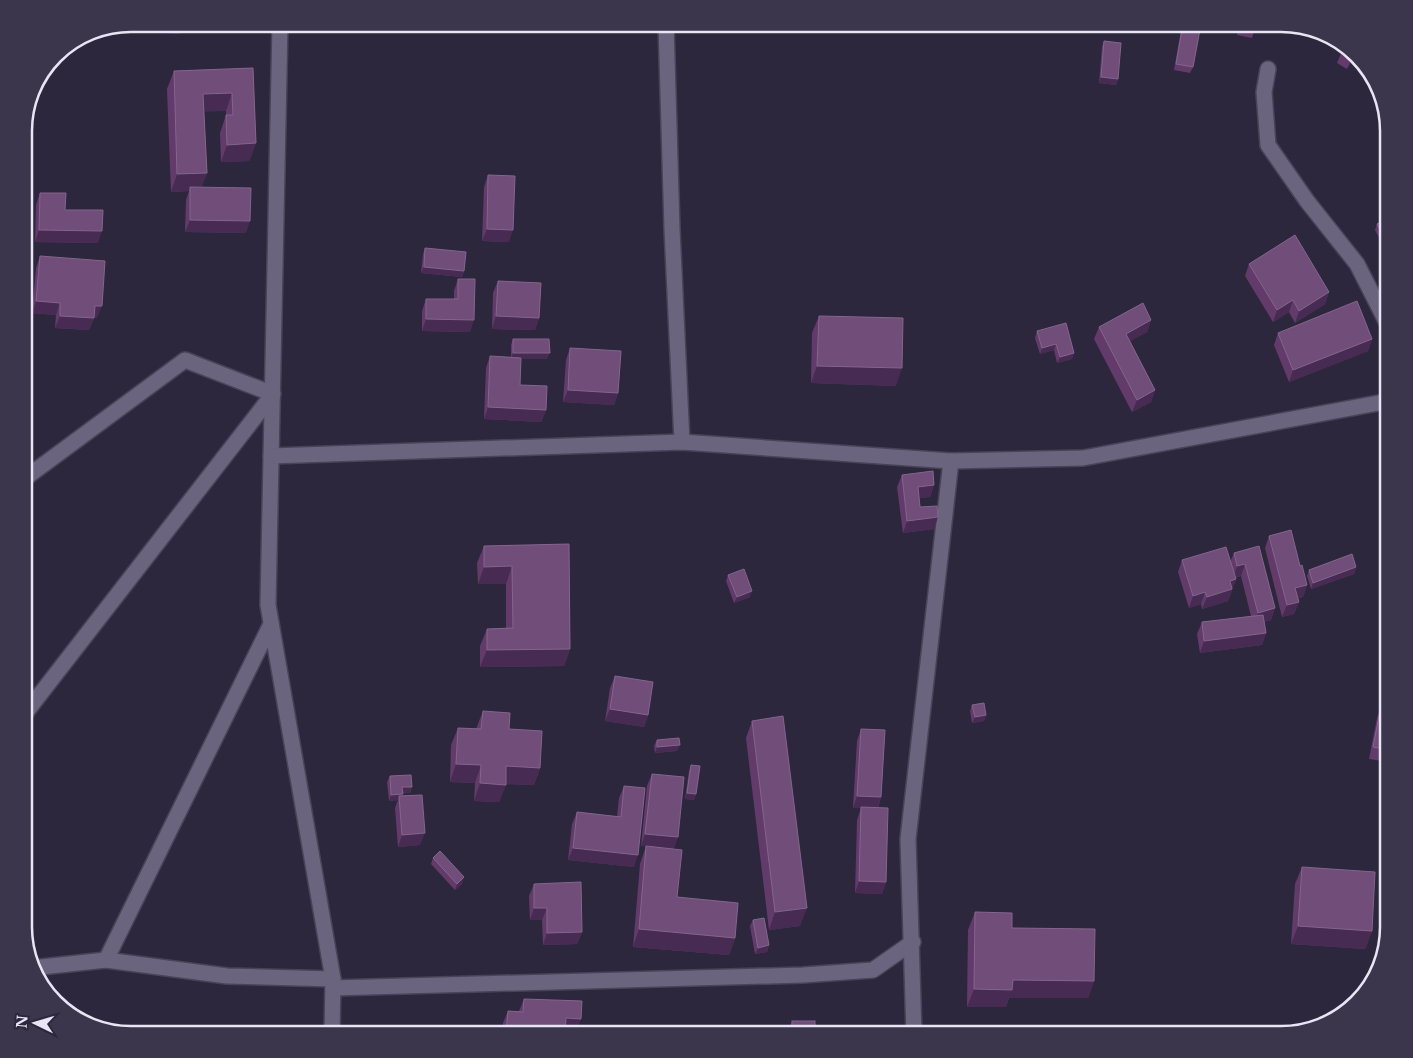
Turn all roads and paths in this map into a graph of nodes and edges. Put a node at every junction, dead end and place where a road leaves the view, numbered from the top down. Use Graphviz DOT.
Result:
graph roads {
  1 [pos="280,32"];
  2 [pos="666,32"];
  3 [pos="1268,69"];
  4 [pos="1380,309"];
  5 [pos="273,394"];
  6 [pos="1380,403"];
  7 [pos="682,442"];
  8 [pos="271,456"];
  9 [pos="952,461"];
  10 [pos="33,472"];
  11 [pos="271,624"];
  12 [pos="33,702"];
  13 [pos="913,942"];
  14 [pos="106,960"];
  15 [pos="41,967"];
  16 [pos="333,983"];
  17 [pos="332,1026"];
  18 [pos="914,1026"];
  1 -- 5 [label="street"];
  2 -- 7 [label="street"];
  3 -- 4 [label="street"];
  5 -- 8 [label="street"];
  5 -- 10 [label="street"];
  5 -- 12 [label="street"];
  6 -- 9 [label="street"];
  7 -- 8 [label="street"];
  7 -- 9 [label="street"];
  8 -- 11 [label="street"];
  9 -- 13 [label="street"];
  11 -- 14 [label="street"];
  11 -- 16 [label="street"];
  13 -- 16 [label="street"];
  13 -- 18 [label="street"];
  14 -- 15 [label="street"];
  14 -- 16 [label="street"];
  16 -- 17 [label="street"];
}
